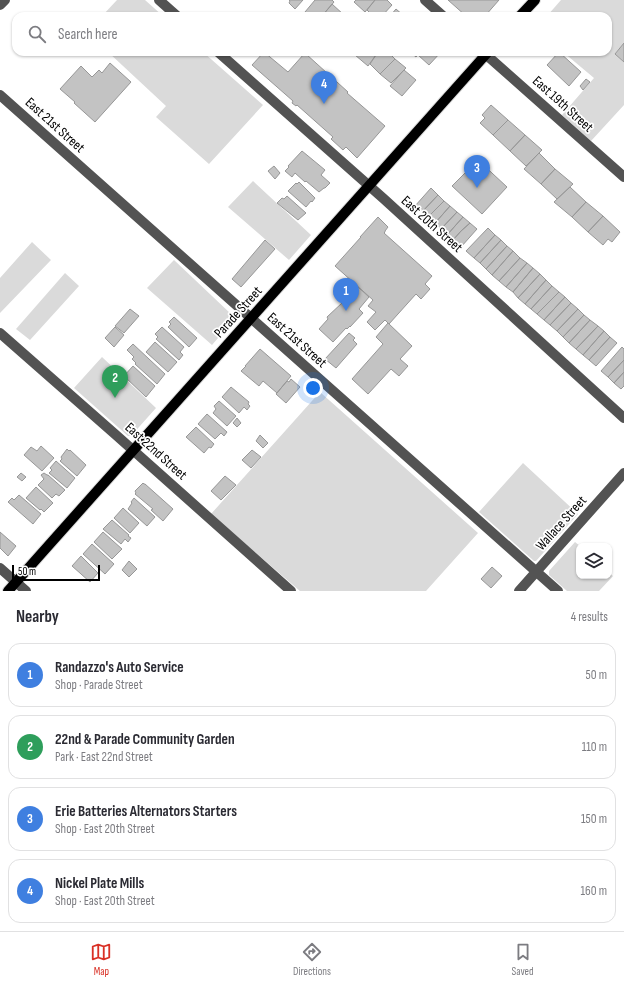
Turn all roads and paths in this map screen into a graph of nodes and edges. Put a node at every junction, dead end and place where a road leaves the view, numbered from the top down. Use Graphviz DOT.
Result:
graph roads {
  1 [pos="5,0"];
  2 [pos="159,0"];
  3 [pos="425,0"];
  4 [pos="535,0"];
  5 [pos="0,5"];
  6 [pos="172,12"];
  7 [pos="438,12"];
  8 [pos="524,12"];
  9 [pos="223,56"];
  10 [pos="483,56"];
  11 [pos="489,56"];
  12 [pos="0,95"];
  13 [pos="624,178"];
  14 [pos="369,186"];
  15 [pos="251,318"];
  16 [pos="0,333"];
  17 [pos="624,418"];
  18 [pos="134,450"];
  19 [pos="624,474"];
  20 [pos="0,568"];
  21 [pos="536,572"];
  22 [pos="16,582"];
  23 [pos="8,591"];
  24 [pos="26,591"];
  25 [pos="292,591"];
  26 [pos="519,591"];
  27 [pos="558,591"];
  1 -- 5 [label="street"];
  2 -- 6 [label="street"];
  3 -- 7 [label="street"];
  4 -- 8 [label="main road"];
  9 -- 14 [label="street, East 20th Street"];
  10 -- 14 [label="main road, Parade Street"];
  11 -- 13 [label="street, East 19th Street"];
  12 -- 15 [label="street, East 21st Street"];
  14 -- 15 [label="main road, Parade Street"];
  14 -- 17 [label="street, East 20th Street"];
  15 -- 18 [label="main road, Parade Street"];
  15 -- 21 [label="street, East 21st Street"];
  16 -- 18 [label="street, East 22nd Street"];
  18 -- 22 [label="main road, Parade Street"];
  18 -- 25 [label="street, East 22nd Street"];
  19 -- 21 [label="street, Wallace Street"];
  20 -- 22 [label="street"];
  21 -- 26 [label="street, Wallace Street"];
  21 -- 27 [label="street, East 21st Street"];
  22 -- 23 [label="main road, Parade Street"];
  22 -- 24 [label="street"];
}
